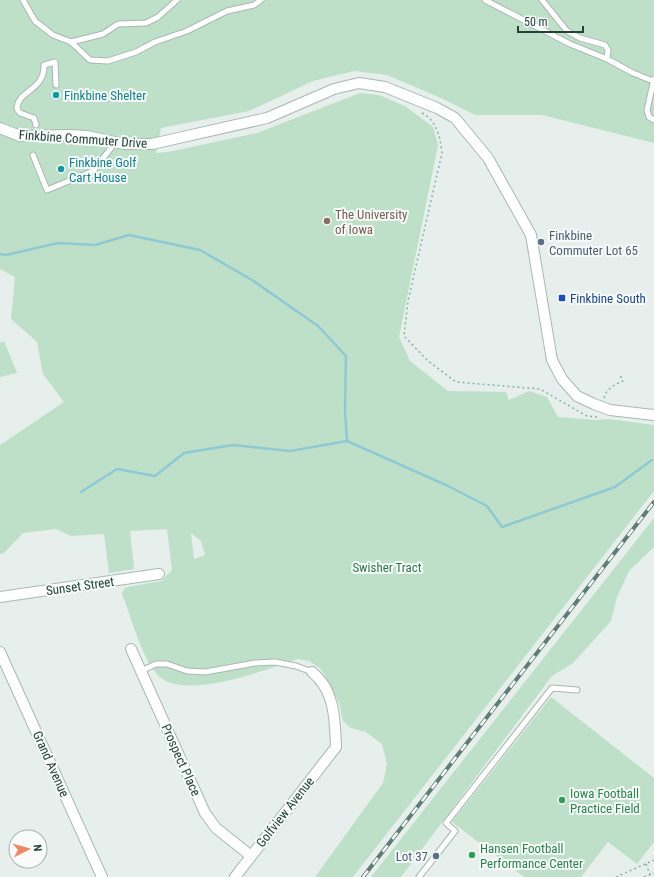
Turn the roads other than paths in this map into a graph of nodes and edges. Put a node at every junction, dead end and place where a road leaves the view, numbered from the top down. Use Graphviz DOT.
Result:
graph roads {
  1 [pos="23,0"];
  2 [pos="177,0"];
  3 [pos="261,0"];
  4 [pos="485,0"];
  5 [pos="542,0"];
  6 [pos="71,42"];
  7 [pos="607,59"];
  8 [pos="654,80"];
  9 [pos="56,85"];
  10 [pos="654,120"];
  11 [pos="36,125"];
  12 [pos="0,128"];
  13 [pos="113,142"];
  14 [pos="33,155"];
  15 [pos="654,415"];
  16 [pos="159,574"];
  17 [pos="0,597"];
  18 [pos="131,649"];
  19 [pos="0,652"];
  20 [pos="141,671"];
  21 [pos="312,672"];
  22 [pos="577,690"];
  23 [pos="251,856"];
  24 [pos="102,877"];
  25 [pos="235,877"];
  26 [pos="419,877"];
  1 -- 6 [label="lane"];
  2 -- 6 [label="lane"];
  3 -- 6 [label="lane"];
  4 -- 7 [label="lane"];
  5 -- 7 [label="lane"];
  7 -- 8 [label="lane"];
  8 -- 10 [label="lane"];
  9 -- 11 [label="lane"];
  12 -- 13 [label="street, Finkbine Commuter Drive"];
  13 -- 14 [label="lane"];
  13 -- 15 [label="street, Finkbine Commuter Drive"];
  16 -- 17 [label="street, Sunset Street"];
  18 -- 20 [label="street, Prospect Place"];
  19 -- 24 [label="street, Grand Avenue"];
  20 -- 21 [label="lane"];
  20 -- 23 [label="street, Prospect Place"];
  21 -- 23 [label="street, Golfview Avenue"];
  22 -- 26 [label="lane"];
  23 -- 25 [label="street, Golfview Avenue"];
}
